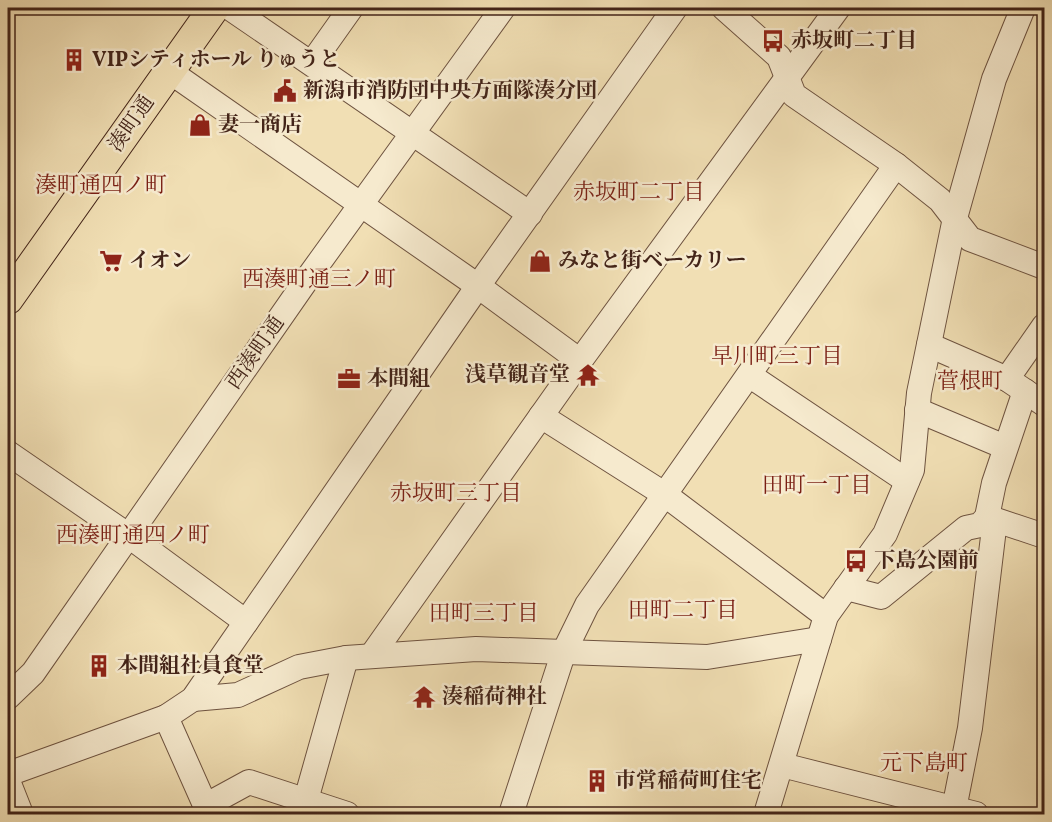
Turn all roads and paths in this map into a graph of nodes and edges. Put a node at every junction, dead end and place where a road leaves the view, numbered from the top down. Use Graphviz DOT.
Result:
graph roads {
  1 [pos="214,8"];
  2 [pos="230,8"];
  3 [pos="351,8"];
  4 [pos="503,8"];
  5 [pos="675,8"];
  6 [pos="724,8"];
  7 [pos="838,8"];
  8 [pos="1023,8"];
  9 [pos="312,63"];
  10 [pos="169,71"];
  11 [pos="787,76"];
  12 [pos="412,132"];
  13 [pos="896,165"];
  14 [pos="361,204"];
  15 [pos="530,214"];
  16 [pos="955,218"];
  17 [pos="1044,267"];
  18 [pos="478,286"];
  19 [pos="8,299"];
  20 [pos="1044,326"];
  21 [pos="929,345"];
  22 [pos="580,361"];
  23 [pos="749,375"];
  24 [pos="1025,391"];
  25 [pos="917,410"];
  26 [pos="541,416"];
  27 [pos="1005,447"];
  28 [pos="8,453"];
  29 [pos="908,481"];
  30 [pos="664,494"];
  31 [pos="991,519"];
  32 [pos="129,536"];
  33 [pos="1044,536"];
  34 [pos="846,588"];
  35 [pos="246,622"];
  36 [pos="823,628"];
  37 [pos="563,654"];
  38 [pos="372,655"];
  39 [pos="346,658"];
  40 [pos="8,697"];
  41 [pos="193,699"];
  42 [pos="166,717"];
  43 [pos="782,765"];
  44 [pos="8,774"];
  45 [pos="8,781"];
  46 [pos="304,808"];
  47 [pos="207,810"];
  48 [pos="962,812"];
  49 [pos="21,814"];
  50 [pos="347,814"];
  51 [pos="511,814"];
  52 [pos="766,814"];
  1 -- 10 [label="main road, 湊町通"];
  2 -- 9 [label="street"];
  3 -- 9 [label="street"];
  4 -- 12 [label="street, 西湊町通"];
  5 -- 15 [label="street"];
  6 -- 11 [label="street"];
  7 -- 11 [label="street"];
  8 -- 16 [label="street"];
  9 -- 12 [label="street"];
  10 -- 14 [label="street"];
  10 -- 19 [label="main road, 湊町通"];
  11 -- 13 [label="street"];
  11 -- 22 [label="street"];
  12 -- 14 [label="street, 西湊町通"];
  12 -- 15 [label="street"];
  13 -- 16 [label="street"];
  13 -- 23 [label="street"];
  14 -- 18 [label="street"];
  14 -- 32 [label="street, 西湊町通"];
  15 -- 18 [label="street"];
  16 -- 17 [label="street"];
  16 -- 21 [label="street"];
  18 -- 22 [label="street"];
  18 -- 35 [label="street"];
  20 -- 24 [label="street"];
  21 -- 24 [label="street"];
  21 -- 25 [label="street"];
  22 -- 26 [label="street"];
  23 -- 29 [label="street"];
  23 -- 30 [label="street"];
  24 -- 27 [label="street"];
  25 -- 27 [label="street"];
  25 -- 29 [label="street"];
  26 -- 30 [label="street"];
  26 -- 38 [label="street"];
  27 -- 31 [label="street"];
  28 -- 32 [label="street"];
  29 -- 34 [label="street"];
  30 -- 36 [label="street"];
  30 -- 37 [label="street"];
  31 -- 33 [label="street"];
  31 -- 34 [label="street"];
  31 -- 48 [label="street"];
  32 -- 35 [label="street"];
  32 -- 40 [label="street, 西湊町通"];
  34 -- 36 [label="street"];
  35 -- 41 [label="street"];
  36 -- 37 [label="street"];
  36 -- 43 [label="street"];
  37 -- 38 [label="street"];
  37 -- 51 [label="street"];
  38 -- 39 [label="street"];
  39 -- 41 [label="street"];
  39 -- 46 [label="street"];
  41 -- 42 [label="street"];
  42 -- 44 [label="street"];
  42 -- 47 [label="street"];
  43 -- 48 [label="street"];
  43 -- 52 [label="street"];
  45 -- 49 [label="street"];
  46 -- 47 [label="street"];
  46 -- 50 [label="street"];
}
